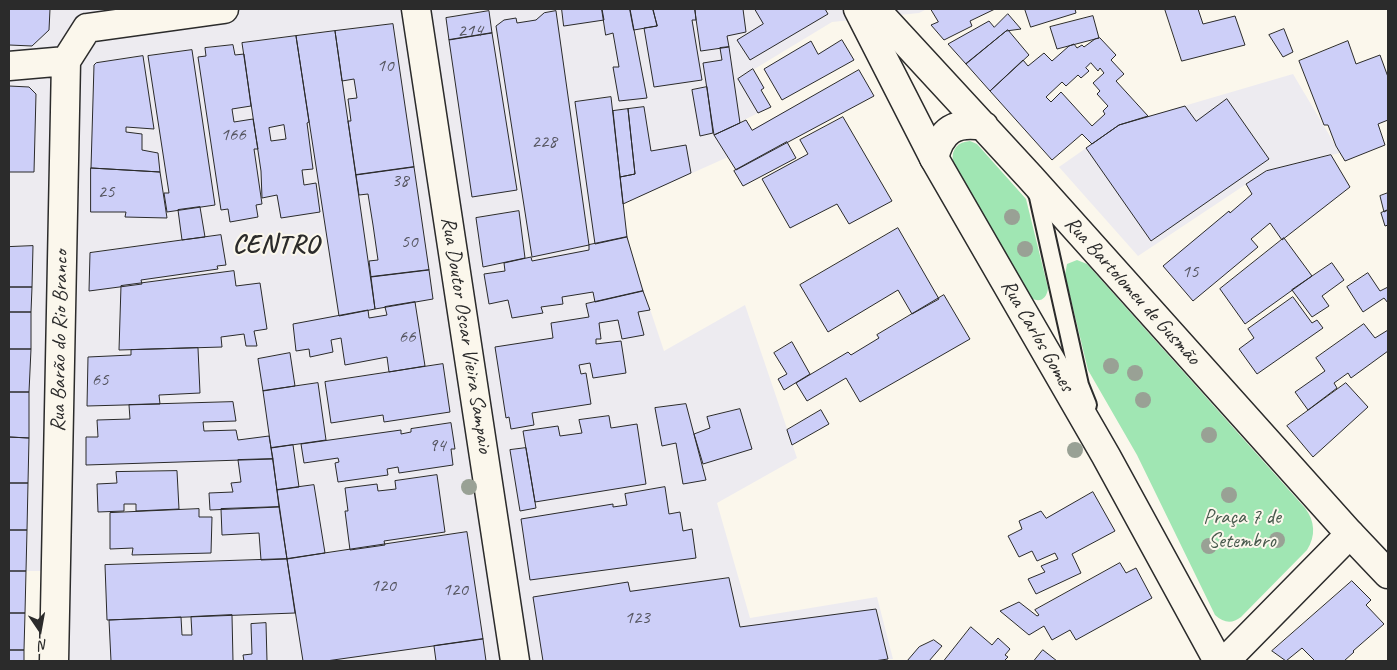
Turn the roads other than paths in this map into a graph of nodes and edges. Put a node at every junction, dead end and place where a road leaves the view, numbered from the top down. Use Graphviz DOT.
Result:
graph roads {
  1 [pos="116,9"];
  2 [pos="224,9"];
  3 [pos="416,9"];
  4 [pos="858,9"];
  5 [pos="875,9"];
  6 [pos="87,18"];
  7 [pos="150,19"];
  8 [pos="66,61"];
  9 [pos="9,66"];
  10 [pos="984,126"];
  11 [pos="934,158"];
  12 [pos="1030,177"];
  13 [pos="1106,456"];
  14 [pos="1350,534"];
  15 [pos="1388,574"];
  16 [pos="54,661"];
  17 [pos="515,661"];
  18 [pos="1218,661"];
  19 [pos="1224,661"];
  1 -- 7 [label="street"];
  2 -- 7 [label="street"];
  3 -- 17 [label="street, Rua Doutor Oscar Vieira Sampaio"];
  4 -- 11 [label="street, Rua Carlos Gomes"];
  5 -- 10 [label="street, Rua Bartolomeu de Gusmão"];
  6 -- 7 [label="street"];
  6 -- 8 [label="street"];
  8 -- 9 [label="street"];
  8 -- 16 [label="street, Rua Barão do Rio Branco"];
  10 -- 11 [label="street"];
  10 -- 12 [label="street, Rua Bartolomeu de Gusmão"];
  11 -- 13 [label="street, Rua Carlos Gomes"];
  12 -- 13 [label="lane"];
  12 -- 14 [label="street, Rua Bartolomeu de Gusmão"];
  13 -- 18 [label="street, Rua Carlos Gomes"];
  14 -- 15 [label="street, Rua Bartolomeu de Gusmão"];
  14 -- 19 [label="street"];
}
